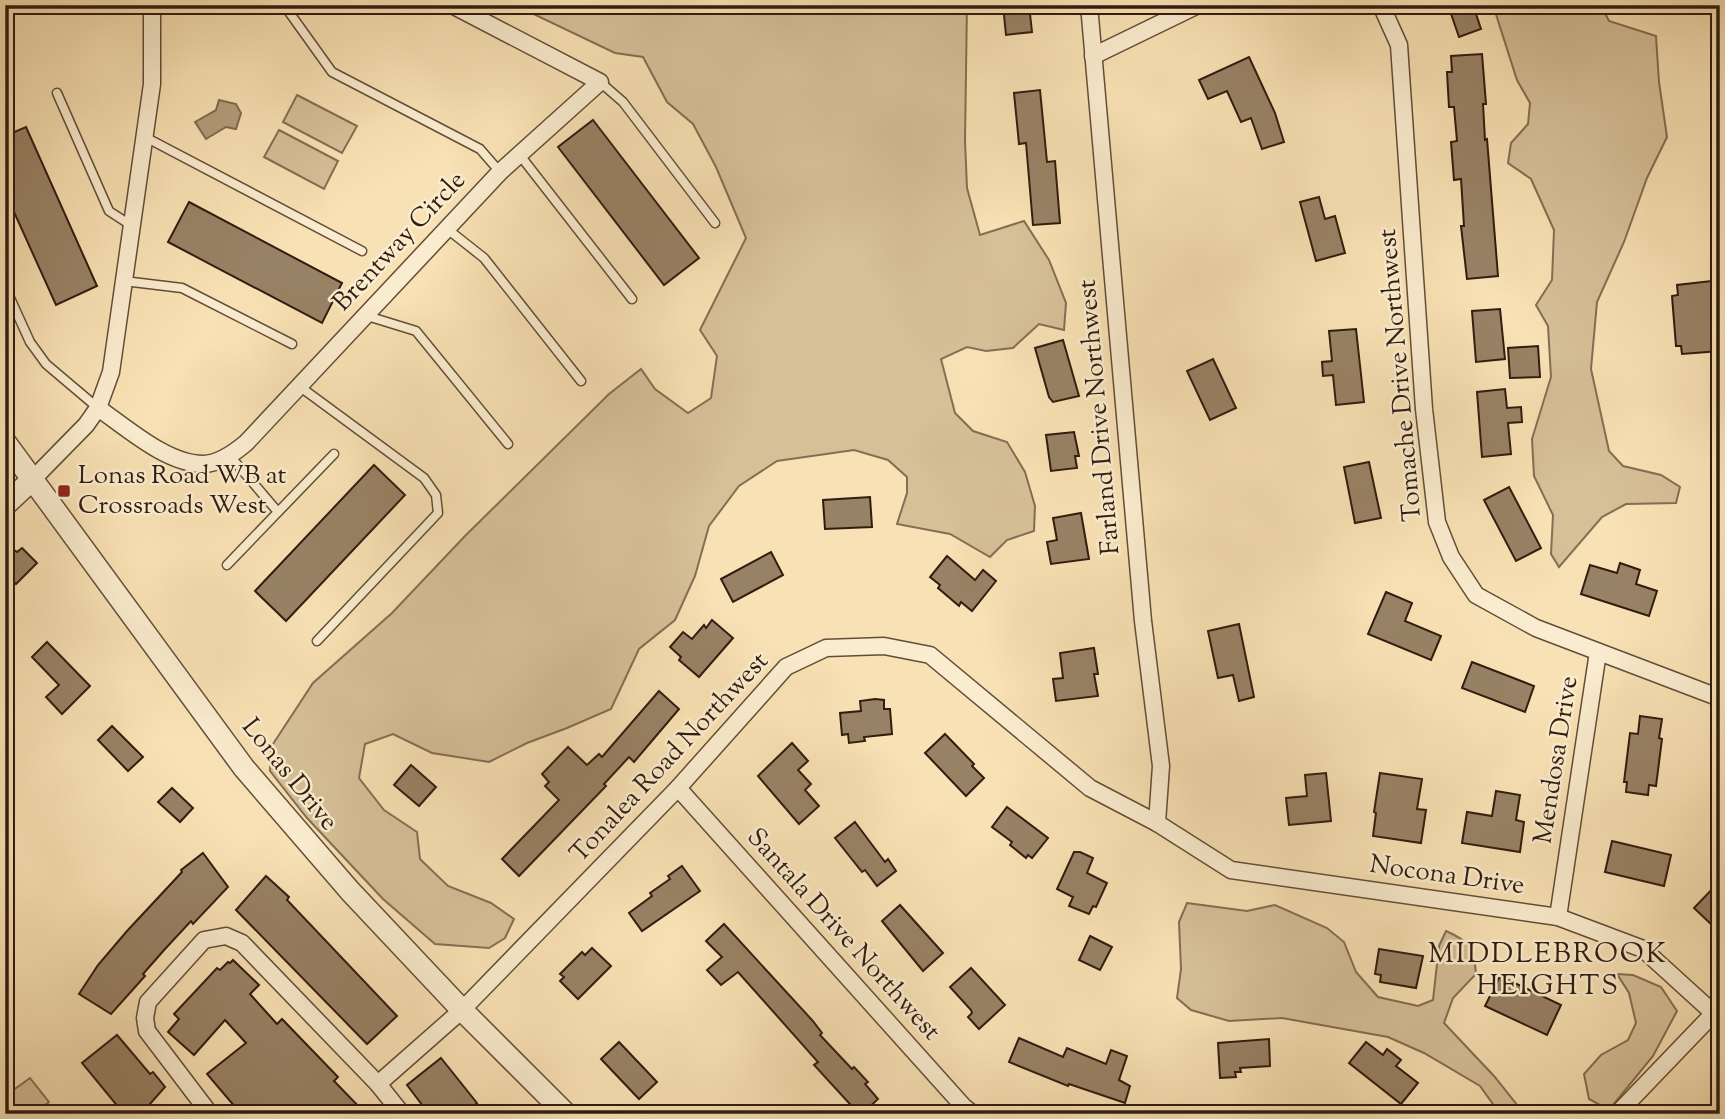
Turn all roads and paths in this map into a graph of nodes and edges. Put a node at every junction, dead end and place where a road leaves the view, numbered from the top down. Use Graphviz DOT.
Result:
graph roads {
  1 [pos="152,5"];
  2 [pos="284,5"];
  3 [pos="452,5"];
  4 [pos="1089,5"];
  5 [pos="1198,5"];
  6 [pos="1381,5"];
  7 [pos="1720,41"];
  8 [pos="1093,56"];
  9 [pos="600,82"];
  10 [pos="57,93"];
  11 [pos="1720,119"];
  12 [pos="145,137"];
  13 [pos="519,154"];
  14 [pos="500,172"];
  15 [pos="715,223"];
  16 [pos="132,226"];
  17 [pos="446,228"];
  18 [pos="362,251"];
  19 [pos="124,281"];
  20 [pos="5,287"];
  21 [pos="632,299"];
  22 [pos="364,315"];
  23 [pos="292,344"];
  24 [pos="580,381"];
  25 [pos="299,386"];
  26 [pos="99,408"];
  27 [pos="5,442"];
  28 [pos="508,444"];
  29 [pos="334,454"];
  30 [pos="230,456"];
  31 [pos="33,479"];
  32 [pos="5,505"];
  33 [pos="278,512"];
  34 [pos="227,565"];
  35 [pos="317,641"];
  36 [pos="1598,653"];
  37 [pos="1720,698"];
  38 [pos="678,788"];
  39 [pos="1157,823"];
  40 [pos="1558,917"];
  41 [pos="462,1010"];
  42 [pos="1717,1016"];
  43 [pos="378,1084"];
  44 [pos="210,1114"];
  45 [pos="402,1114"];
  46 [pos="566,1114"];
  47 [pos="973,1114"];
  48 [pos="1617,1114"];
  1 -- 12 [label="street"];
  2 -- 14 [label="lane"];
  3 -- 9 [label="street"];
  4 -- 8 [label="street, Farland Drive Northwest"];
  5 -- 8 [label="street"];
  6 -- 36 [label="street, Tomache Drive Northwest"];
  7 -- 11 [label="street"];
  8 -- 39 [label="street, Farland Drive Northwest"];
  9 -- 13 [label="street, Brentway Circle"];
  9 -- 15 [label="lane"];
  10 -- 16 [label="lane"];
  12 -- 16 [label="street"];
  12 -- 18 [label="lane"];
  13 -- 14 [label="street, Brentway Circle"];
  13 -- 21 [label="lane"];
  14 -- 17 [label="street, Brentway Circle"];
  16 -- 19 [label="street"];
  17 -- 22 [label="street, Brentway Circle"];
  17 -- 24 [label="lane"];
  19 -- 23 [label="lane"];
  19 -- 26 [label="street"];
  20 -- 26 [label="lane"];
  22 -- 25 [label="street, Brentway Circle"];
  22 -- 28 [label="lane"];
  25 -- 30 [label="street, Brentway Circle"];
  25 -- 35 [label="lane"];
  26 -- 30 [label="street"];
  26 -- 31 [label="street"];
  27 -- 31 [label="street, Lonas Drive"];
  29 -- 33 [label="lane"];
  30 -- 33 [label="lane"];
  31 -- 32 [label="street"];
  31 -- 41 [label="street, Lonas Drive"];
  33 -- 34 [label="lane"];
  36 -- 37 [label="street, Tomache Drive Northwest"];
  36 -- 40 [label="street, Mendosa Drive"];
  38 -- 39 [label="street, Tonalea Road Northwest"];
  38 -- 41 [label="street, Tonalea Road Northwest"];
  38 -- 47 [label="street, Santala Drive Northwest"];
  39 -- 40 [label="street, Nocona Drive"];
  40 -- 42 [label="street, Nocona Drive"];
  41 -- 43 [label="street, Tonalea Road Northwest"];
  41 -- 46 [label="street, Lonas Drive"];
  42 -- 48 [label="street"];
  43 -- 44 [label="street"];
  43 -- 45 [label="street"];
}
